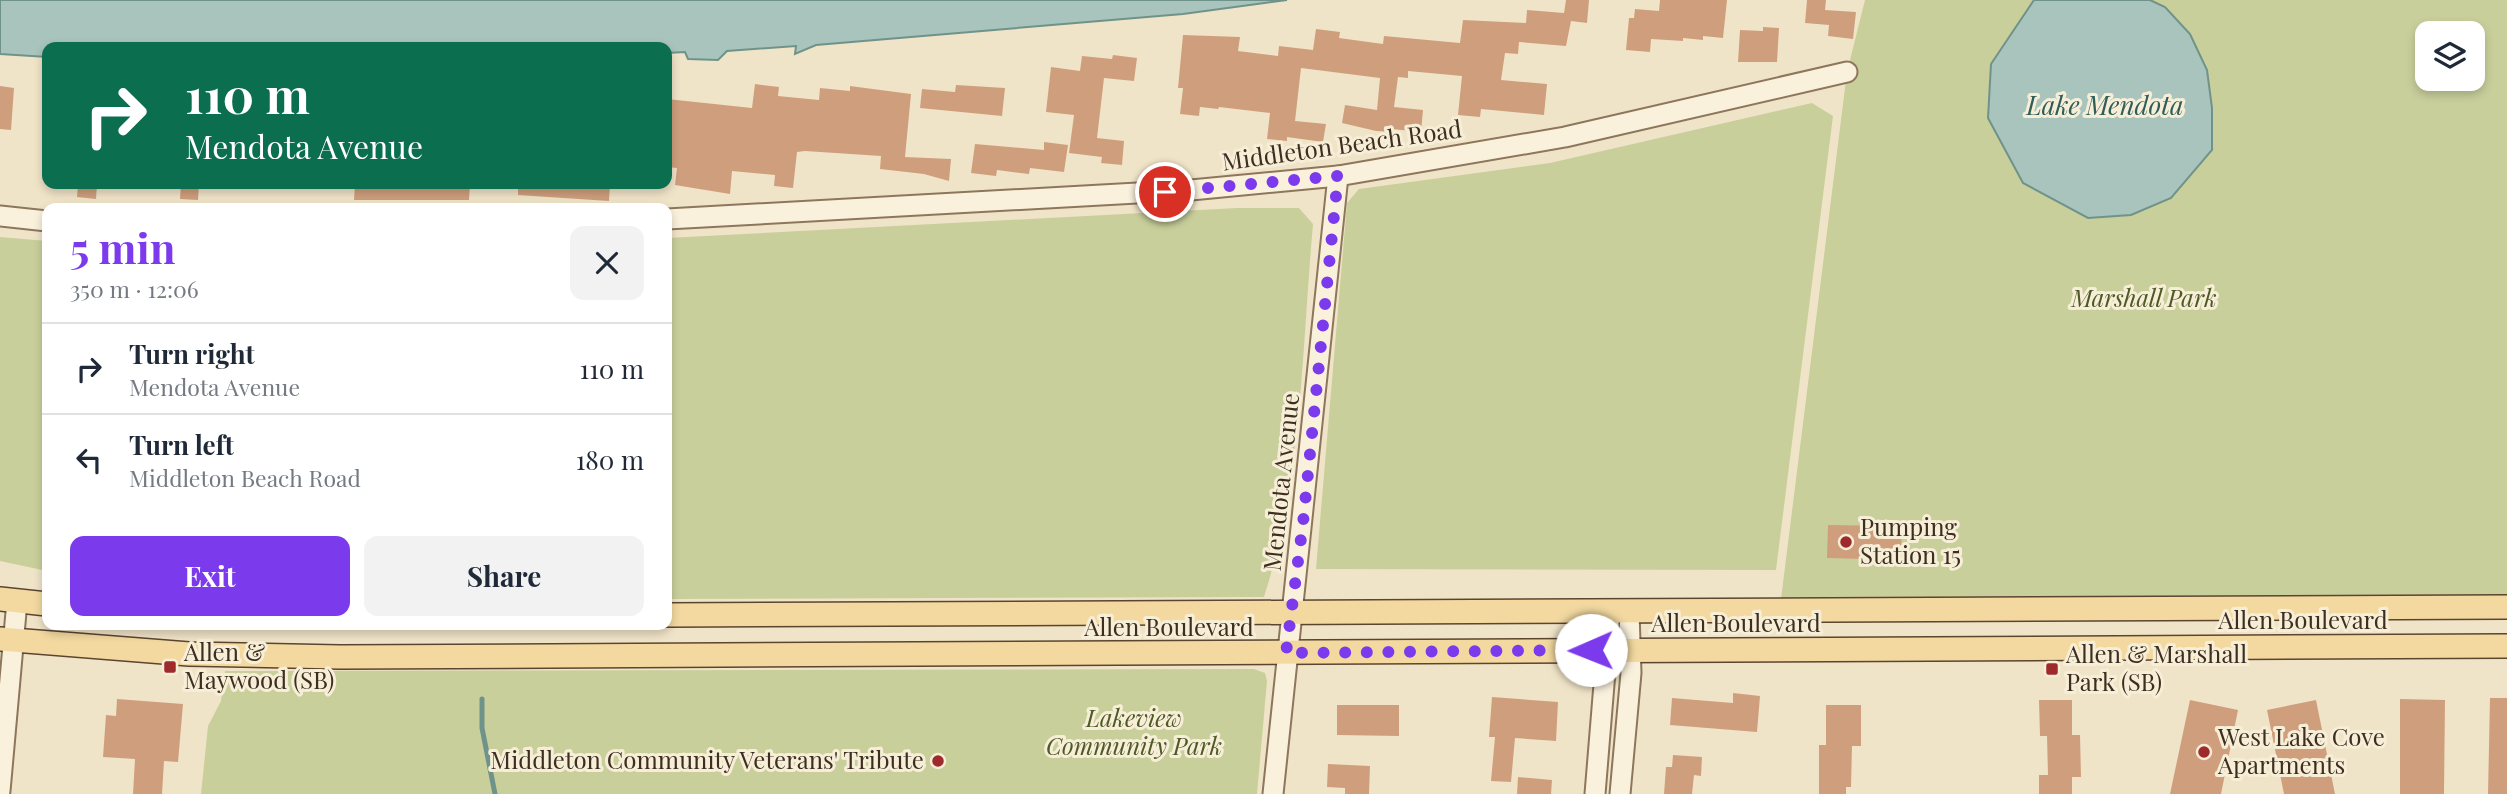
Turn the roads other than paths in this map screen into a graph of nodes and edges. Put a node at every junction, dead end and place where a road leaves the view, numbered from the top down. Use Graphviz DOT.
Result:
graph roads {
  1 [pos="1847,72"];
  2 [pos="1338,176"];
  3 [pos="0,216"];
  4 [pos="672,219"];
  5 [pos="42,220"];
  6 [pos="9,600"];
  7 [pos="42,603"];
  8 [pos="2507,607"];
  9 [pos="1620,611"];
  10 [pos="1290,614"];
  11 [pos="672,615"];
  12 [pos="7,639"];
  13 [pos="2507,646"];
  14 [pos="1608,650"];
  15 [pos="1632,651"];
  16 [pos="1286,653"];
  17 [pos="0,792"];
  18 [pos="1273,794"];
  19 [pos="1595,794"];
  20 [pos="1620,794"];
  1 -- 2 [label="street, Middleton Beach Road"];
  2 -- 4 [label="street, Middleton Beach Road"];
  2 -- 10 [label="street, Mendota Avenue"];
  3 -- 5 [label="street"];
  6 -- 7 [label="main road"];
  6 -- 12 [label="street"];
  8 -- 9 [label="main road, Allen Boulevard"];
  9 -- 10 [label="main road, Allen Boulevard"];
  9 -- 14 [label="street"];
  9 -- 15 [label="street"];
  10 -- 11 [label="main road, Allen Boulevard"];
  10 -- 16 [label="street, Mendota Avenue"];
  12 -- 16 [label="main road, Allen Boulevard"];
  12 -- 17 [label="street"];
  13 -- 15 [label="main road, Allen Boulevard"];
  14 -- 15 [label="main road, Allen Boulevard"];
  14 -- 16 [label="main road, Allen Boulevard"];
  14 -- 19 [label="street"];
  15 -- 20 [label="street"];
  16 -- 18 [label="street, Mendota Avenue"];
}
